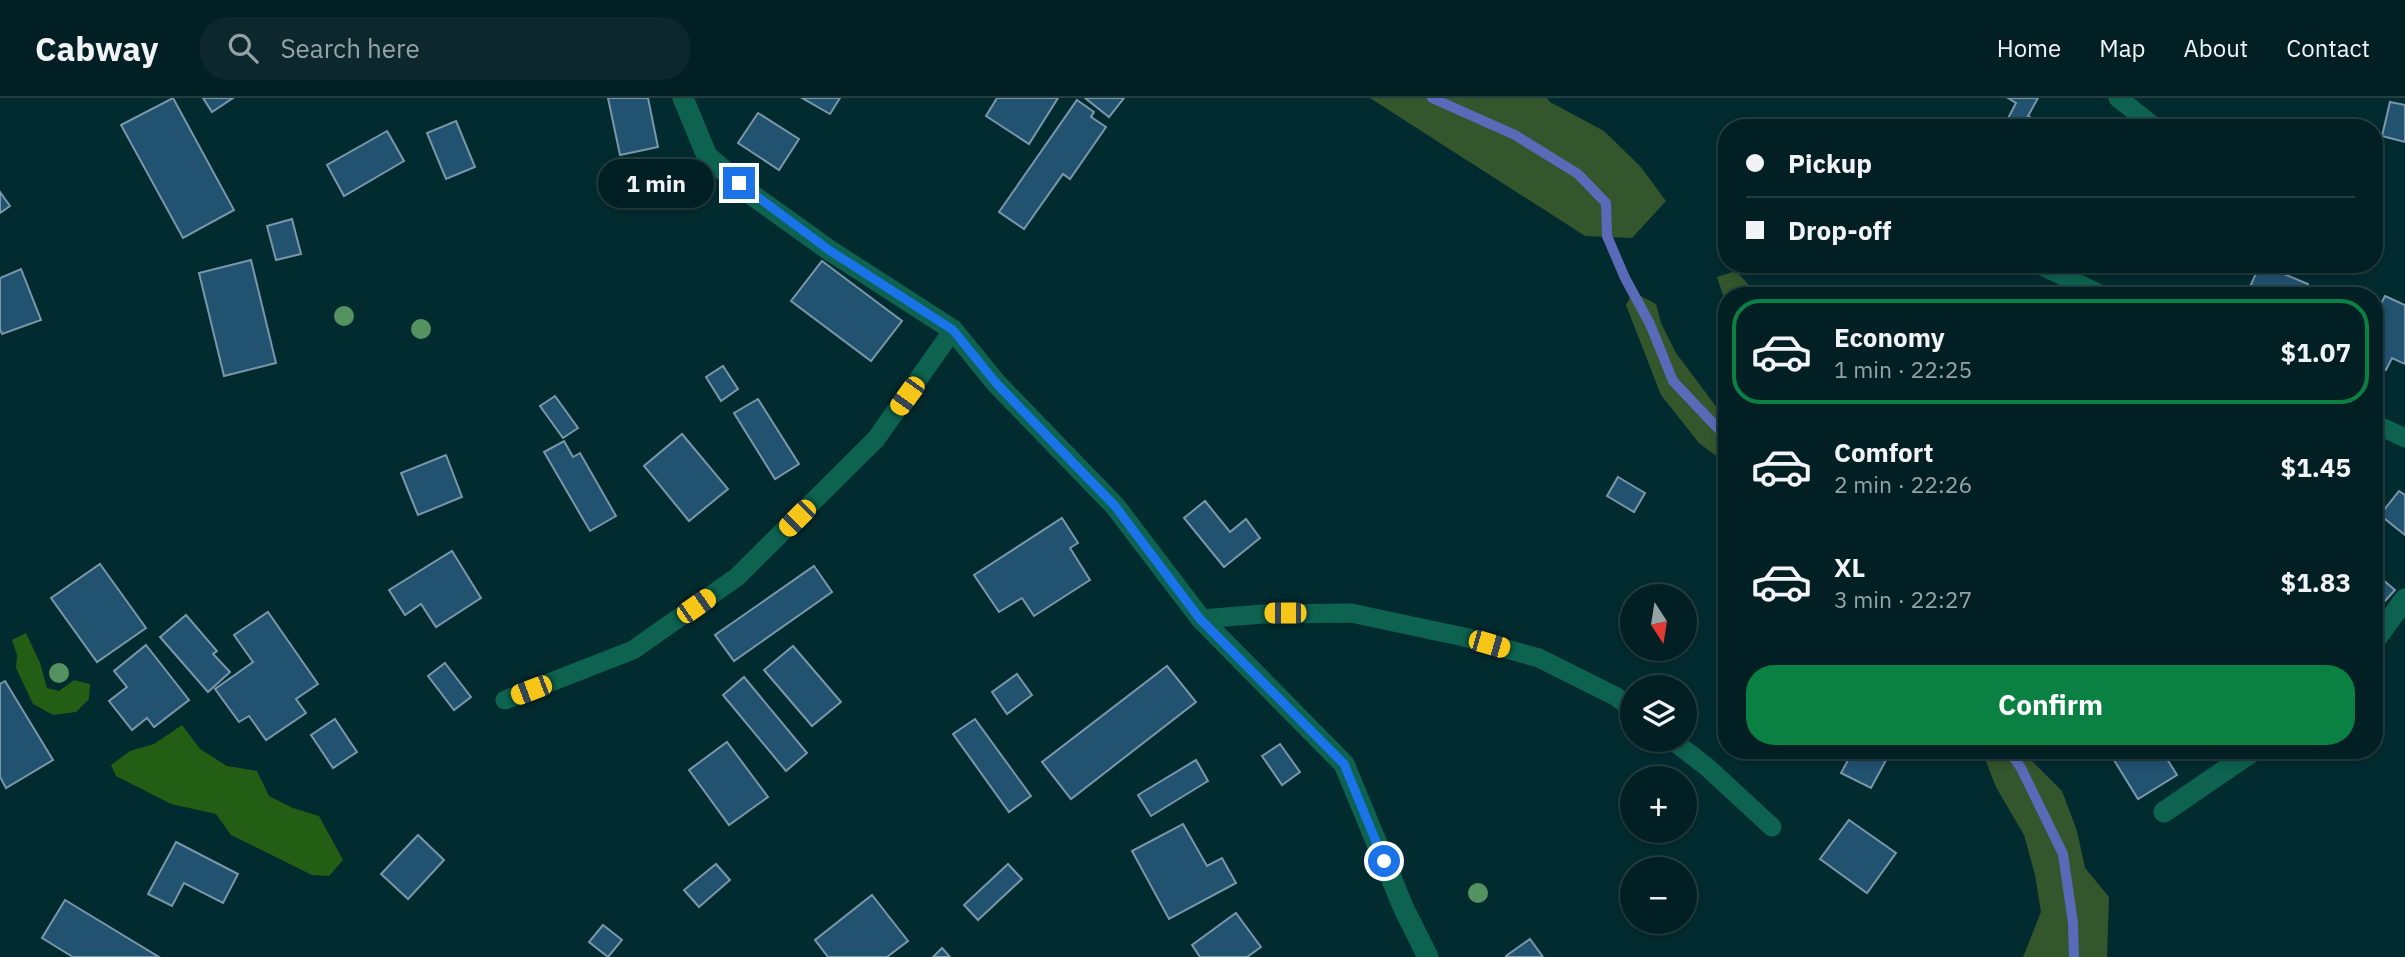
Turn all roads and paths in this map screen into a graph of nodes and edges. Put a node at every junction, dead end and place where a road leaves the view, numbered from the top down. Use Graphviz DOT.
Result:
graph roads {
  1 [pos="683,98"];
  2 [pos="2118,98"];
  3 [pos="2145,119"];
  4 [pos="2057,273"];
  5 [pos="2085,287"];
  6 [pos="953,330"];
  7 [pos="2383,428"];
  8 [pos="2405,438"];
  9 [pos="2405,598"];
  10 [pos="1200,619"];
  11 [pos="2383,629"];
  12 [pos="505,700"];
  13 [pos="1620,700"];
  14 [pos="1688,752"];
  15 [pos="2241,759"];
  16 [pos="2164,812"];
  17 [pos="1772,827"];
  18 [pos="1428,957"];
  1 -- 6 [label="street"];
  2 -- 3 [label="lane"];
  4 -- 5 [label="lane"];
  6 -- 10 [label="street"];
  6 -- 12 [label="lane"];
  7 -- 8 [label="lane"];
  9 -- 11 [label="street"];
  10 -- 13 [label="lane"];
  10 -- 18 [label="street"];
  14 -- 17 [label="lane"];
  15 -- 16 [label="street"];
}
